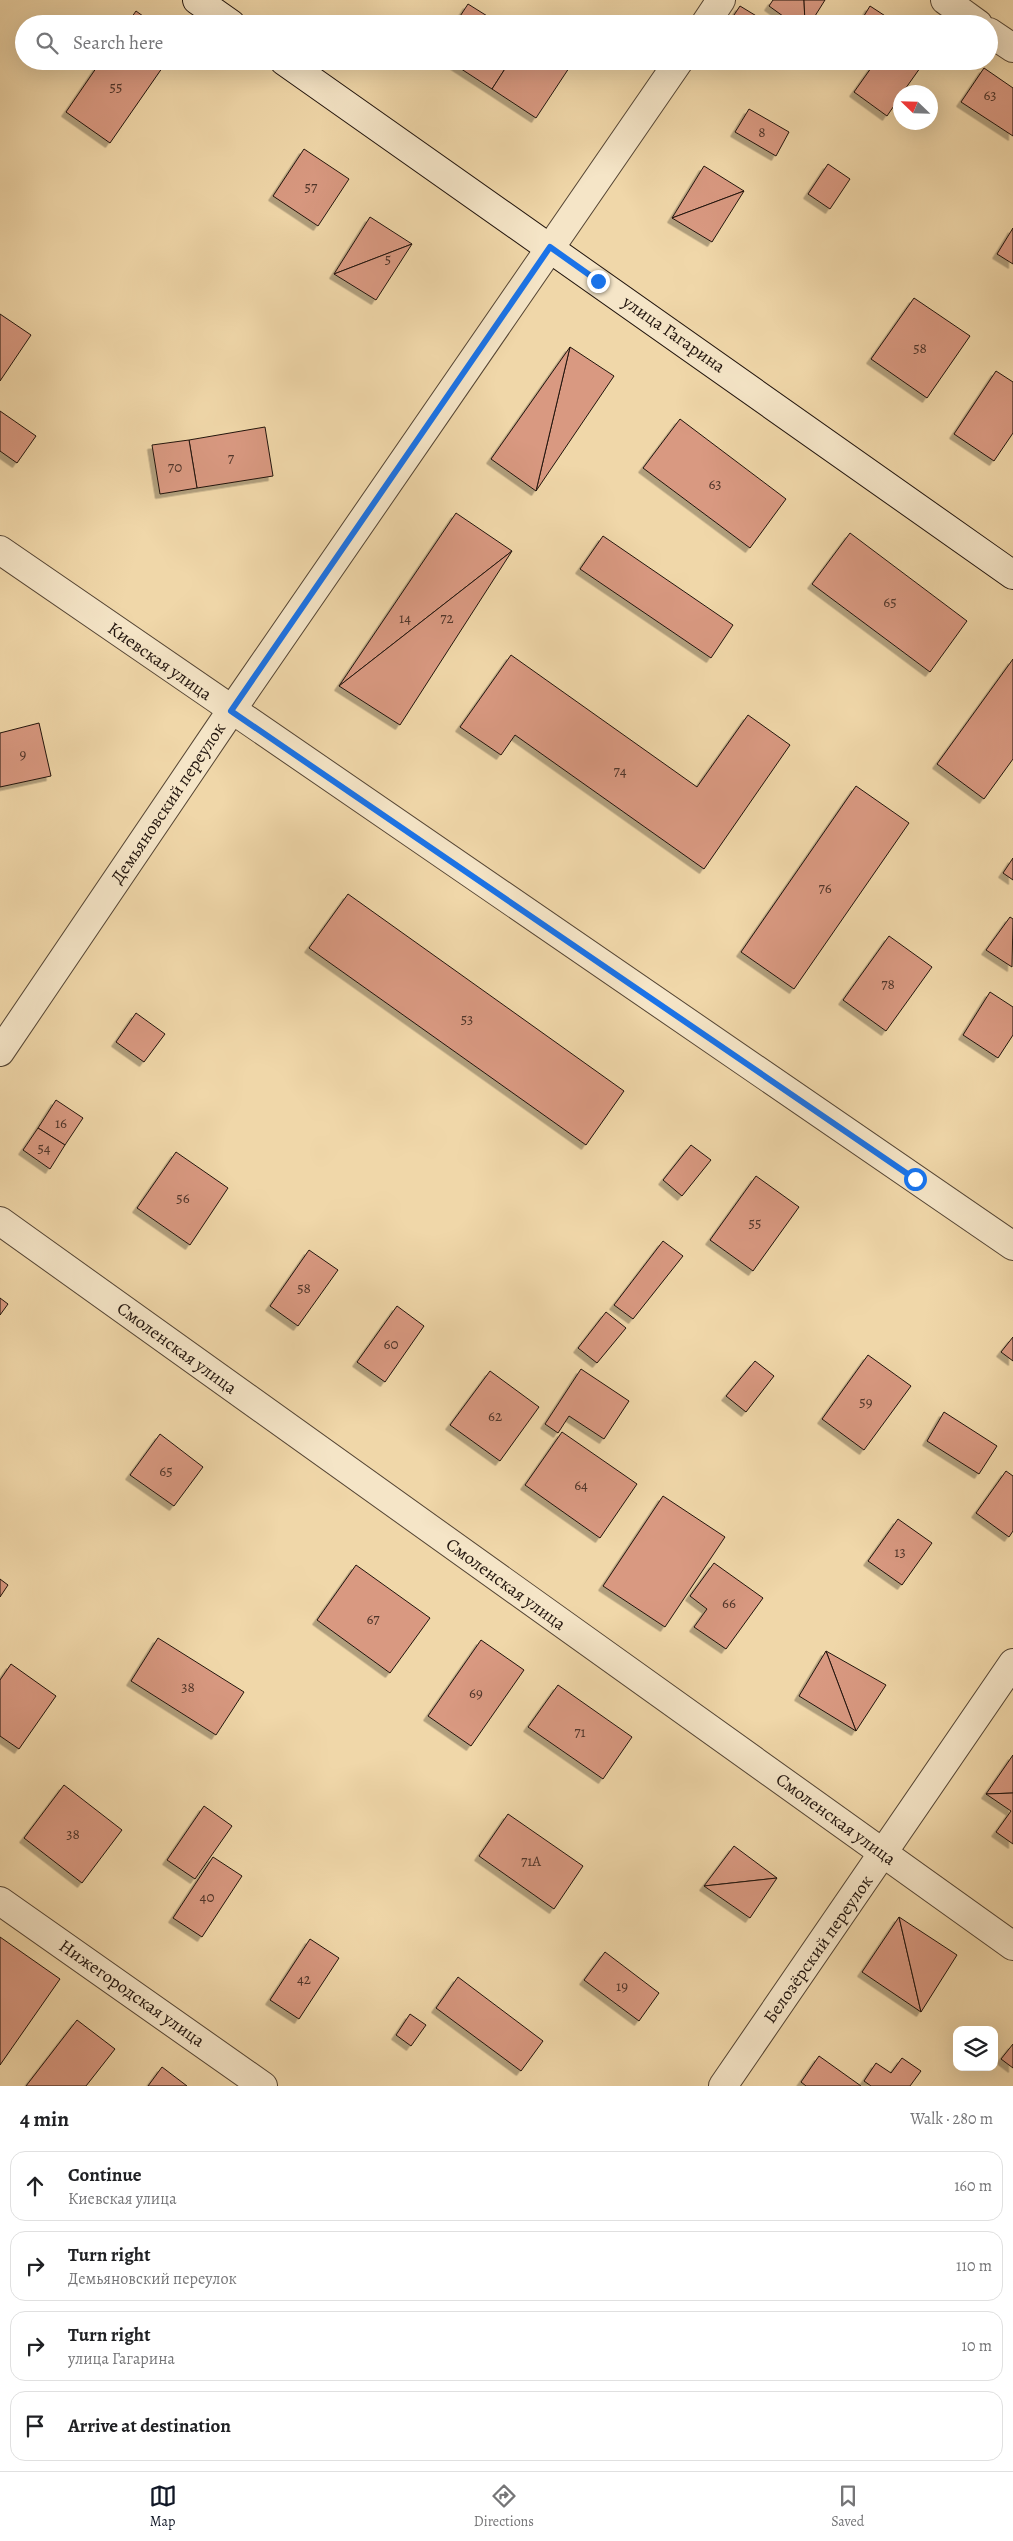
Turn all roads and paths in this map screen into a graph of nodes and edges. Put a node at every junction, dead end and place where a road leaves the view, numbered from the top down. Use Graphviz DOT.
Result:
graph roads {
  1 [pos="197,0"];
  2 [pos="721,0"];
  3 [pos="945,0"];
  4 [pos="218,15"];
  5 [pos="711,15"];
  6 [pos="966,15"];
  7 [pos="998,38"];
  8 [pos="1013,48"];
  9 [pos="297,70"];
  10 [pos="673,70"];
  11 [pos="550,247"];
  12 [pos="0,550"];
  13 [pos="1013,575"];
  14 [pos="231,711"];
  15 [pos="0,1052"];
  16 [pos="0,1222"];
  17 [pos="1013,1246"];
  18 [pos="1013,1663"];
  19 [pos="884,1854"];
  20 [pos="0,1901"];
  21 [pos="1013,1946"];
  22 [pos="263,2086"];
  23 [pos="723,2086"];
  1 -- 4 [label="street"];
  2 -- 5 [label="street"];
  3 -- 6 [label="street"];
  7 -- 8 [label="street"];
  9 -- 11 [label="street, улица Гагарина"];
  10 -- 11 [label="street, Демьяновский переулок"];
  11 -- 13 [label="street, улица Гагарина"];
  11 -- 14 [label="street, Демьяновский переулок"];
  12 -- 14 [label="street, Киевская улица"];
  14 -- 15 [label="street, Демьяновский переулок"];
  14 -- 17 [label="street, Киевская улица"];
  16 -- 19 [label="street, Смоленская улица"];
  18 -- 19 [label="street, Белозёрский переулок"];
  19 -- 21 [label="street, Смоленская улица"];
  19 -- 23 [label="street, Белозёрский переулок"];
  20 -- 22 [label="street, Нижегородская улица"];
}
